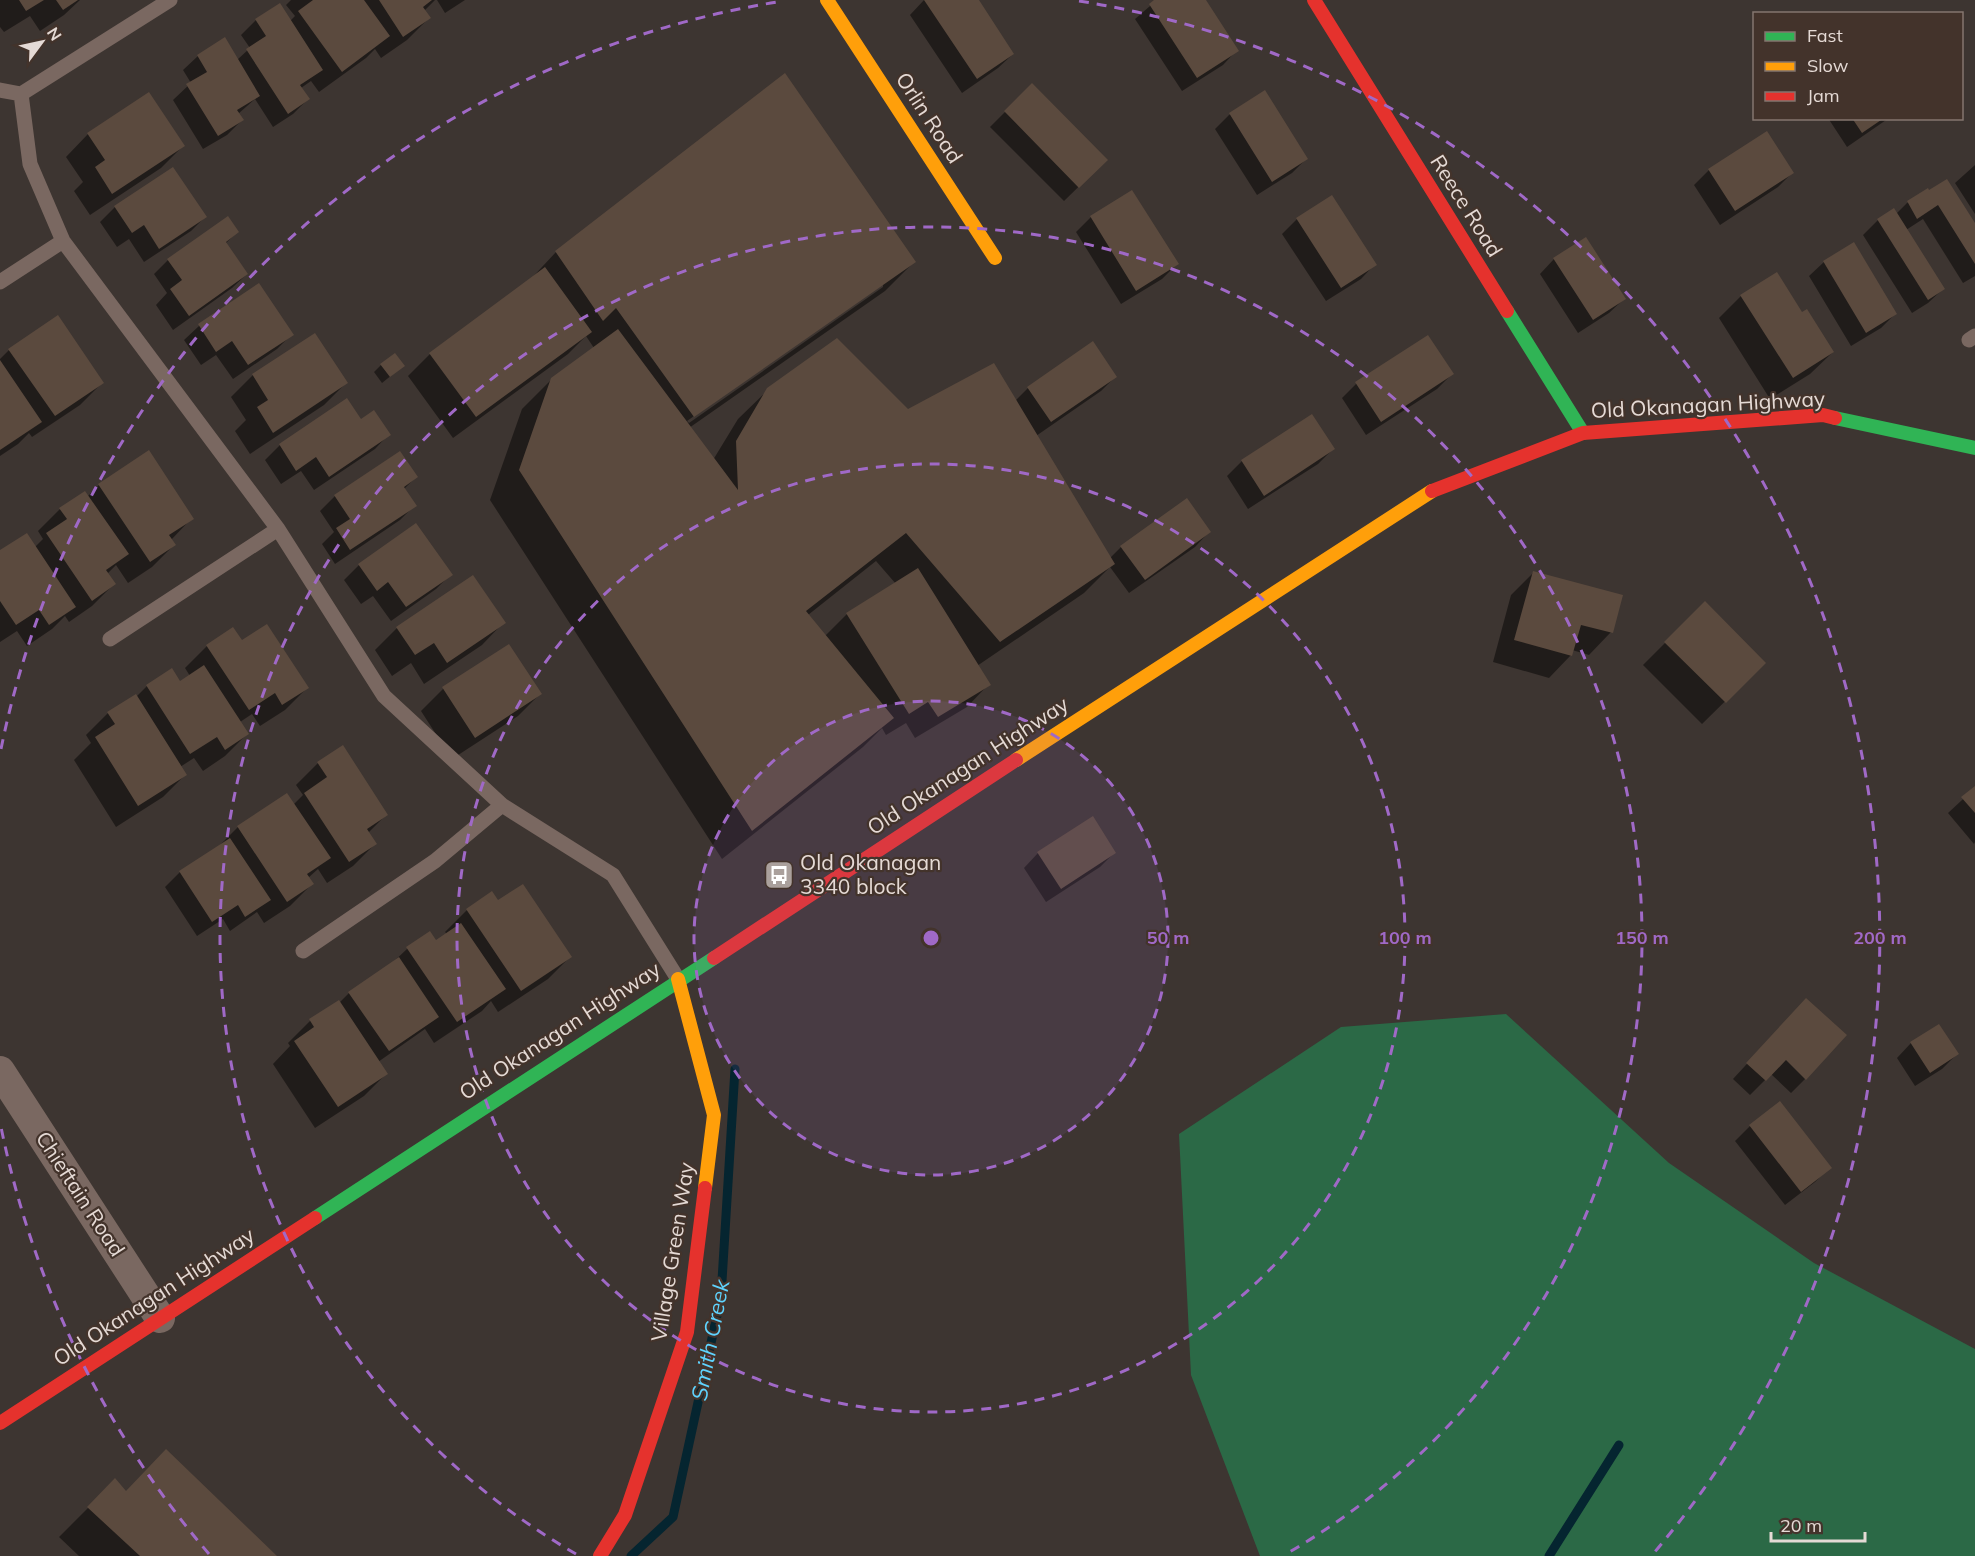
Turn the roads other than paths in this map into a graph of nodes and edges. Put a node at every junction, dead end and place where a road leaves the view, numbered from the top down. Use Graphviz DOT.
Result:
graph roads {
  1 [pos="170,0"];
  2 [pos="827,0"];
  3 [pos="1314,0"];
  4 [pos="0,90"];
  5 [pos="21,94"];
  6 [pos="63,241"];
  7 [pos="995,258"];
  8 [pos="0,282"];
  9 [pos="1583,433"];
  10 [pos="1975,448"];
  11 [pos="278,529"];
  12 [pos="110,639"];
  13 [pos="502,805"];
  14 [pos="303,951"];
  15 [pos="678,979"];
  16 [pos="0,1071"];
  17 [pos="160,1318"];
  18 [pos="0,1423"];
  19 [pos="600,1556"];
  1 -- 5 [label="lane"];
  2 -- 7 [label="main road, Orlin Road"];
  3 -- 9 [label="main road, Reece Road"];
  4 -- 5 [label="lane"];
  5 -- 6 [label="lane"];
  6 -- 8 [label="lane"];
  6 -- 11 [label="lane"];
  9 -- 10 [label="main road, Old Okanagan Highway"];
  9 -- 15 [label="main road, Old Okanagan Highway"];
  11 -- 12 [label="lane"];
  11 -- 13 [label="lane"];
  13 -- 14 [label="lane"];
  13 -- 15 [label="lane"];
  15 -- 17 [label="main road, Old Okanagan Highway"];
  15 -- 19 [label="main road, Village Green Way"];
  16 -- 17 [label="street, Chieftain Road"];
  17 -- 18 [label="main road, Old Okanagan Highway"];
}
